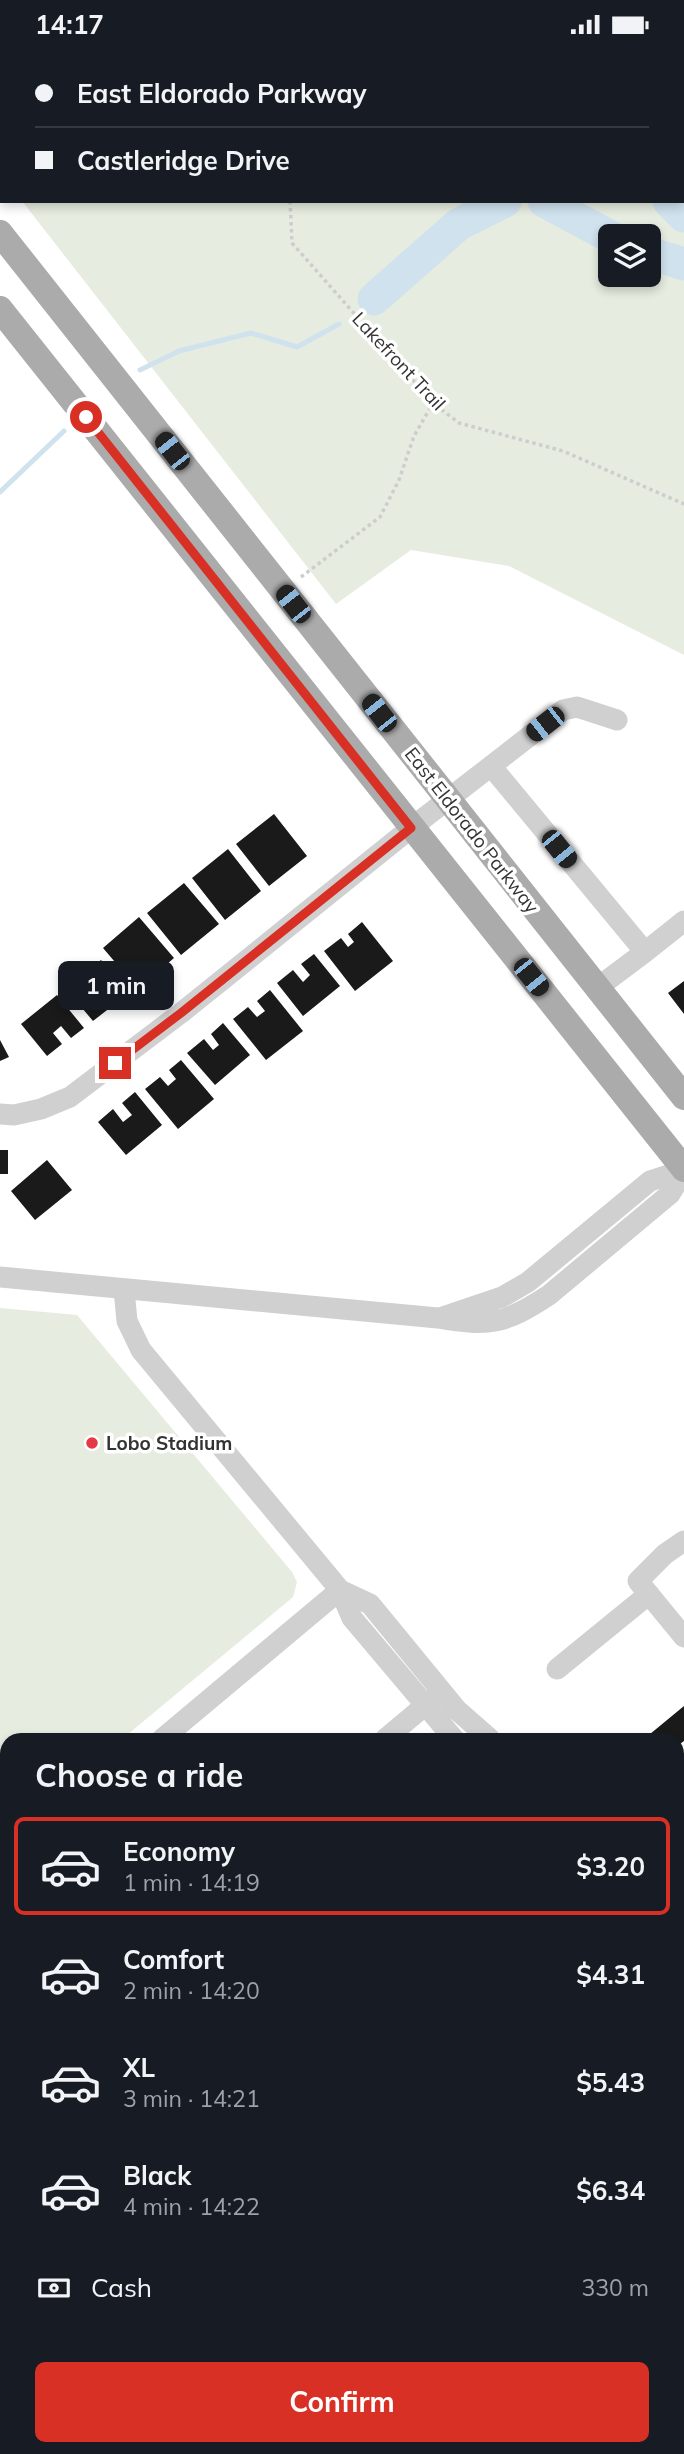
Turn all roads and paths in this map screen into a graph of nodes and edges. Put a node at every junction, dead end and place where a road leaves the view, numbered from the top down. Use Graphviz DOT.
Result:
graph roads {
  1 [pos="290,203"];
  2 [pos="0,233"];
  3 [pos="0,309"];
  4 [pos="433,403"];
  5 [pos="684,504"];
  6 [pos="298,579"];
  7 [pos="617,720"];
  8 [pos="491,767"];
  9 [pos="447,800"];
  10 [pos="411,828"];
  11 [pos="684,921"];
  12 [pos="645,952"];
  13 [pos="597,988"];
  14 [pos="684,1097"];
  15 [pos="0,1114"];
  16 [pos="684,1170"];
  17 [pos="0,1277"];
  18 [pos="124,1290"];
  19 [pos="684,1541"];
  20 [pos="340,1590"];
  21 [pos="649,1594"];
  22 [pos="684,1637"];
  23 [pos="557,1669"];
  24 [pos="443,1691"];
  25 [pos="425,1706"];
  26 [pos="169,1733"];
  27 [pos="391,1733"];
  28 [pos="449,1733"];
  29 [pos="483,1733"];
  1 -- 4 [label="path, Lakefront Trail"];
  2 -- 9 [label="main road, East Eldorado Parkway"];
  3 -- 10 [label="main road"];
  4 -- 5 [label="path, Lakefront Trail"];
  4 -- 6 [label="path"];
  7 -- 8 [label="street"];
  8 -- 9 [label="street"];
  8 -- 12 [label="street"];
  9 -- 10 [label="street"];
  9 -- 13 [label="main road, East Eldorado Parkway"];
  10 -- 15 [label="street"];
  10 -- 16 [label="main road"];
  11 -- 12 [label="street"];
  12 -- 13 [label="street"];
  13 -- 14 [label="main road, East Eldorado Parkway"];
  16 -- 18 [label="street"];
  17 -- 18 [label="street"];
  18 -- 20 [label="street"];
  19 -- 21 [label="street"];
  20 -- 24 [label="street"];
  20 -- 25 [label="street"];
  20 -- 26 [label="street"];
  21 -- 22 [label="street"];
  21 -- 23 [label="street"];
  24 -- 25 [label="street"];
  24 -- 29 [label="street"];
  25 -- 27 [label="street"];
  25 -- 28 [label="street"];
}
